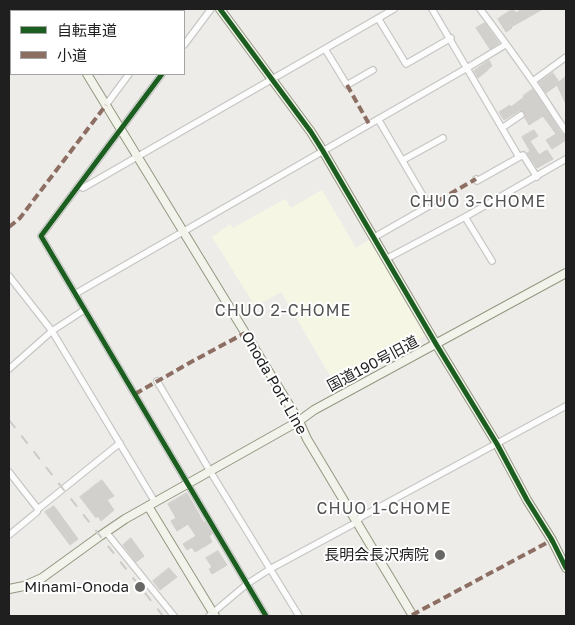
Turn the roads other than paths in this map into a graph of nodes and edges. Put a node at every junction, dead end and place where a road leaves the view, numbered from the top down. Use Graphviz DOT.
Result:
graph roads {
  1 [pos="211,9"];
  2 [pos="220,9"];
  3 [pos="394,9"];
  4 [pos="432,9"];
  5 [pos="480,9"];
  6 [pos="378,18"];
  7 [pos="451,38"];
  8 [pos="185,44"];
  9 [pos="505,44"];
  10 [pos="325,48"];
  11 [pos="566,57"];
  12 [pos="467,68"];
  13 [pos="373,70"];
  14 [pos="88,75"];
  15 [pos="128,75"];
  16 [pos="161,75"];
  17 [pos="271,79"];
  18 [pos="533,81"];
  19 [pos="106,105"];
  20 [pos="521,116"];
  21 [pos="378,119"];
  22 [pos="121,128"];
  23 [pos="502,128"];
  24 [pos="566,131"];
  25 [pos="443,138"];
  26 [pos="323,151"];
  27 [pos="138,156"];
  28 [pos="519,157"];
  29 [pos="402,160"];
  30 [pos="566,160"];
  31 [pos="537,177"];
  32 [pos="476,179"];
  33 [pos="79,185"];
  34 [pos="465,217"];
  35 [pos="183,232"];
  36 [pos="373,238"];
  37 [pos="386,259"];
  38 [pos="492,261"];
  39 [pos="566,273"];
  40 [pos="9,276"];
  41 [pos="75,294"];
  42 [pos="84,310"];
  43 [pos="52,331"];
  44 [pos="436,344"];
  45 [pos="9,369"];
  46 [pos="158,381"];
  47 [pos="566,406"];
  48 [pos="299,421"];
  49 [pos="120,443"];
  50 [pos="497,444"];
  51 [pos="210,471"];
  52 [pos="9,472"];
  53 [pos="188,484"];
  54 [pos="152,504"];
  55 [pos="38,508"];
  56 [pos="357,522"];
  57 [pos="106,532"];
  58 [pos="9,535"];
  59 [pos="566,568"];
  60 [pos="270,569"];
  61 [pos="247,584"];
  62 [pos="9,589"];
  63 [pos="212,615"];
  64 [pos="174,616"];
  65 [pos="266,616"];
  66 [pos="299,616"];
  67 [pos="412,616"];
  1 -- 8 [label="street"];
  2 -- 17 [label="street"];
  3 -- 6 [label="street"];
  4 -- 7 [label="street"];
  5 -- 9 [label="street"];
  6 -- 7 [label="street"];
  6 -- 10 [label="street"];
  7 -- 12 [label="street"];
  9 -- 12 [label="street"];
  9 -- 18 [label="street"];
  10 -- 13 [label="street"];
  10 -- 17 [label="street"];
  11 -- 18 [label="street"];
  12 -- 21 [label="street"];
  12 -- 23 [label="street"];
  14 -- 19 [label="street, Onoda Port Line"];
  15 -- 19 [label="street"];
  16 -- 22 [label="street"];
  17 -- 26 [label="street"];
  17 -- 27 [label="street"];
  18 -- 24 [label="street"];
  19 -- 22 [label="street, Onoda Port Line"];
  20 -- 23 [label="street"];
  21 -- 26 [label="street"];
  21 -- 29 [label="street"];
  22 -- 27 [label="street, Onoda Port Line"];
  22 -- 33 [label="street"];
  23 -- 28 [label="street"];
  25 -- 29 [label="street"];
  26 -- 35 [label="street"];
  26 -- 36 [label="street"];
  27 -- 33 [label="street"];
  27 -- 35 [label="street, Onoda Port Line"];
  28 -- 31 [label="street"];
  28 -- 32 [label="street"];
  29 -- 36 [label="street"];
  30 -- 31 [label="street"];
  31 -- 34 [label="street"];
  33 -- 41 [label="street"];
  34 -- 37 [label="street"];
  34 -- 38 [label="street"];
  35 -- 41 [label="street"];
  35 -- 48 [label="street, Onoda Port Line"];
  36 -- 37 [label="street"];
  37 -- 44 [label="street"];
  39 -- 44 [label="street, 国道190号旧道"];
  40 -- 43 [label="street"];
  41 -- 42 [label="street"];
  42 -- 43 [label="street"];
  42 -- 53 [label="street"];
  43 -- 45 [label="street"];
  43 -- 49 [label="street"];
  44 -- 48 [label="street, 国道190号旧道"];
  44 -- 50 [label="street"];
  46 -- 51 [label="street"];
  47 -- 50 [label="street"];
  48 -- 51 [label="street, 国道190号旧道"];
  48 -- 56 [label="street, Onoda Port Line"];
  49 -- 54 [label="street"];
  49 -- 55 [label="street"];
  50 -- 56 [label="street"];
  50 -- 59 [label="street"];
  51 -- 53 [label="street, 国道190号旧道"];
  51 -- 60 [label="street"];
  52 -- 55 [label="street"];
  53 -- 54 [label="street, 国道190号旧道"];
  53 -- 61 [label="street"];
  54 -- 57 [label="street, 国道190号旧道"];
  54 -- 63 [label="street"];
  55 -- 58 [label="street"];
  56 -- 60 [label="street"];
  56 -- 67 [label="street, Onoda Port Line"];
  57 -- 62 [label="street, 国道190号旧道"];
  57 -- 64 [label="street"];
  60 -- 61 [label="street"];
  60 -- 66 [label="street"];
  61 -- 63 [label="street"];
  61 -- 65 [label="street"];
}
